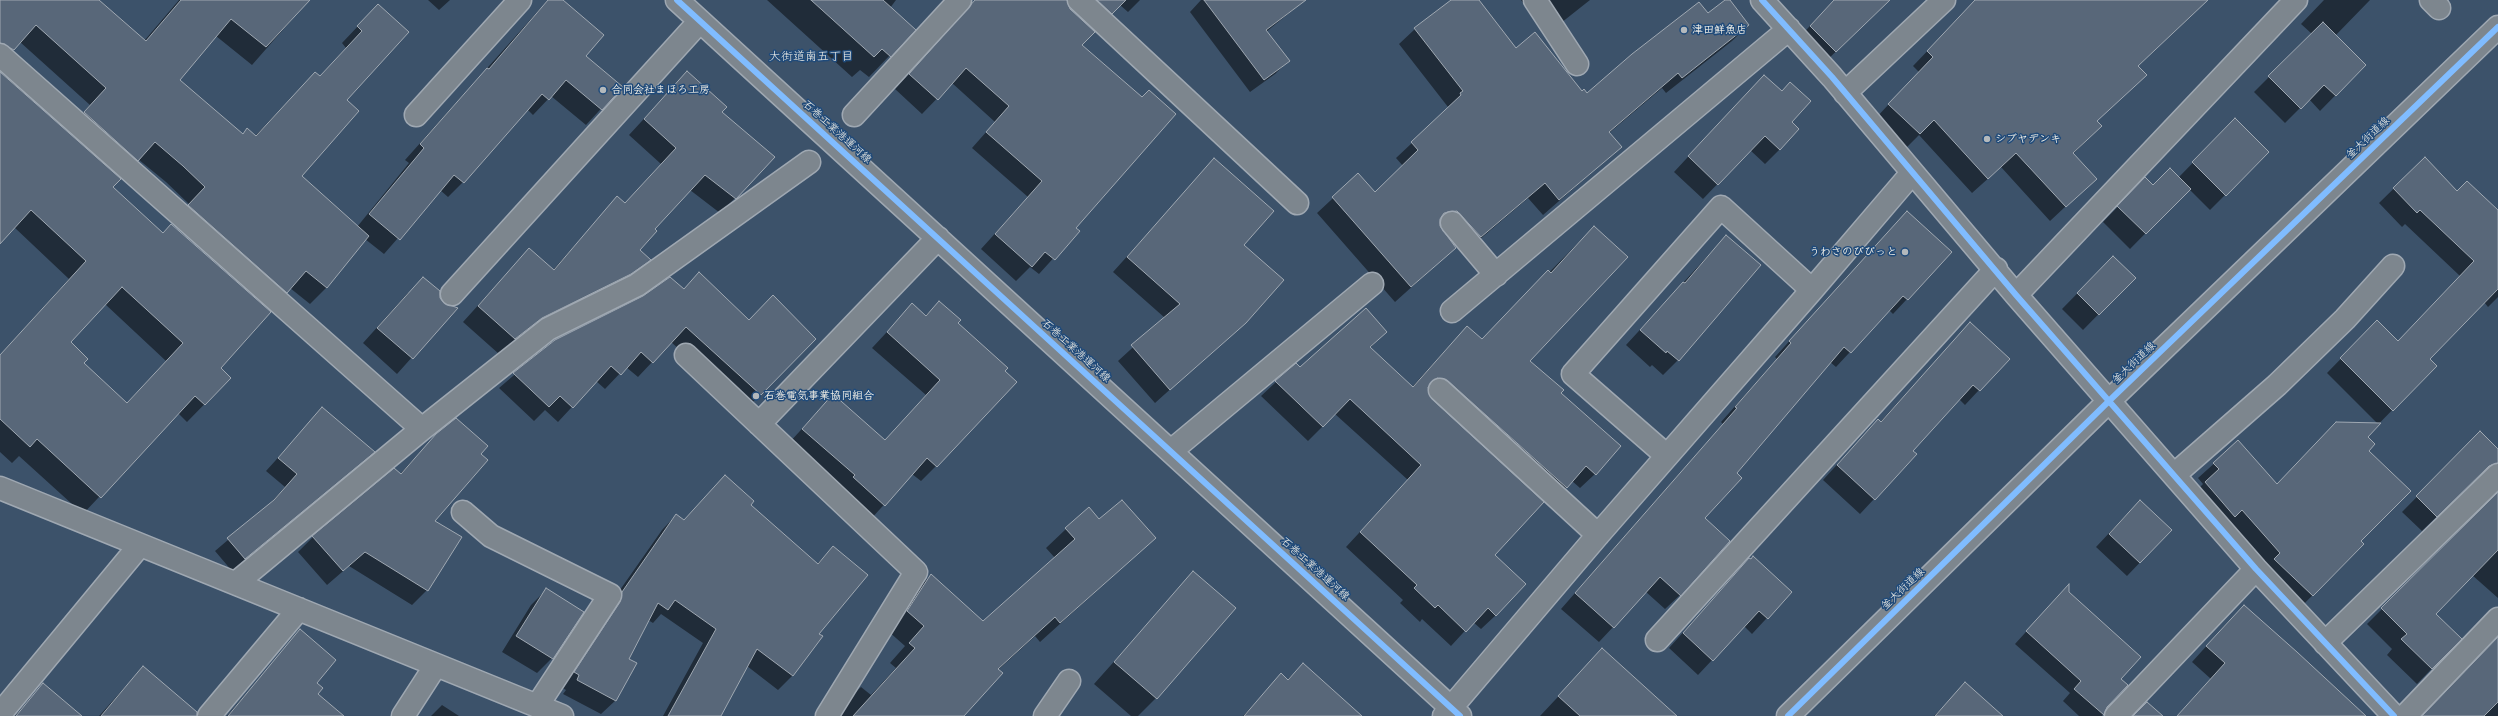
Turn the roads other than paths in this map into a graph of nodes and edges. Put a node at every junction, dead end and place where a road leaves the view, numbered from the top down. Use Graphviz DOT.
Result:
graph roads {
  1 [pos="520,0"];
  2 [pos="677,0"];
  3 [pos="960,0"];
  4 [pos="1079,0"];
  5 [pos="1535,0"];
  6 [pos="1762,0"];
  7 [pos="1944,0"];
  8 [pos="2296,0"];
  9 [pos="700,21"];
  10 [pos="2498,27"];
  11 [pos="1789,29"];
  12 [pos="0,55"];
  13 [pos="1577,64"];
  14 [pos="1845,93"];
  15 [pos="854,114"];
  16 [pos="416,115"];
  17 [pos="809,162"];
  18 [pos="1912,173"];
  19 [pos="1297,203"];
  20 [pos="1452,223"];
  21 [pos="938,238"];
  22 [pos="2393,266"];
  23 [pos="1996,269"];
  24 [pos="1496,275"];
  25 [pos="1372,284"];
  26 [pos="1812,290"];
  27 [pos="452,294"];
  28 [pos="2016,294"];
  29 [pos="1452,311"];
  30 [pos="686,355"];
  31 [pos="1440,390"];
  32 [pos="2110,400"];
  33 [pos="759,424"];
  34 [pos="422,429"];
  35 [pos="1171,451"];
  36 [pos="1667,456"];
  37 [pos="2174,475"];
  38 [pos="2498,475"];
  39 [pos="0,488"];
  40 [pos="463,512"];
  41 [pos="1598,535"];
  42 [pos="140,544"];
  43 [pos="2256,569"];
  44 [pos="236,583"];
  45 [pos="299,609"];
  46 [pos="2498,619"];
  47 [pos="1657,640"];
  48 [pos="2325,643"];
  49 [pos="436,665"];
  50 [pos="1069,680"];
  51 [pos="537,706"];
  52 [pos="1452,713"];
  53 [pos="0,714"];
  54 [pos="209,716"];
  55 [pos="403,716"];
  56 [pos="562,716"];
  57 [pos="827,716"];
  58 [pos="1045,716"];
  59 [pos="1788,716"];
  60 [pos="2116,716"];
  61 [pos="2394,716"];
  62 [pos="2404,716"];
  1 -- 16 [label="street"];
  2 -- 9 [label="street, 石巻工業港運河線"];
  3 -- 15 [label="street"];
  4 -- 19 [label="street"];
  5 -- 13 [label="street"];
  6 -- 11 [label="street"];
  7 -- 14 [label="street"];
  8 -- 28 [label="street"];
  9 -- 21 [label="street, 石巻工業港運河線"];
  9 -- 27 [label="street"];
  10 -- 32 [label="street, 釜大街道線"];
  11 -- 14 [label="street"];
  11 -- 24 [label="street"];
  12 -- 34 [label="street"];
  14 -- 18 [label="street"];
  17 -- 34 [label="street"];
  18 -- 23 [label="street"];
  18 -- 26 [label="street"];
  20 -- 24 [label="street"];
  21 -- 33 [label="street"];
  21 -- 35 [label="street, 石巻工業港運河線"];
  22 -- 37 [label="street"];
  23 -- 28 [label="street"];
  23 -- 47 [label="street"];
  24 -- 29 [label="street"];
  25 -- 35 [label="street"];
  26 -- 36 [label="street"];
  26 -- 36 [label="street"];
  28 -- 32 [label="street"];
  30 -- 33 [label="street"];
  31 -- 41 [label="street"];
  32 -- 37 [label="street"];
  32 -- 59 [label="street, 釜大街道線"];
  33 -- 57 [label="street"];
  34 -- 44 [label="street"];
  35 -- 52 [label="street, 石巻工業港運河線"];
  36 -- 41 [label="street"];
  37 -- 43 [label="street"];
  38 -- 48 [label="street"];
  39 -- 42 [label="street"];
  40 -- 51 [label="street"];
  41 -- 52 [label="street"];
  42 -- 44 [label="street"];
  42 -- 53 [label="street"];
  43 -- 48 [label="street"];
  43 -- 60 [label="street"];
  44 -- 45 [label="street"];
  45 -- 49 [label="street"];
  45 -- 54 [label="street"];
  46 -- 62 [label="street"];
  48 -- 61 [label="street"];
  49 -- 51 [label="street"];
  49 -- 55 [label="street"];
  50 -- 58 [label="street"];
  51 -- 56 [label="street"];
}
